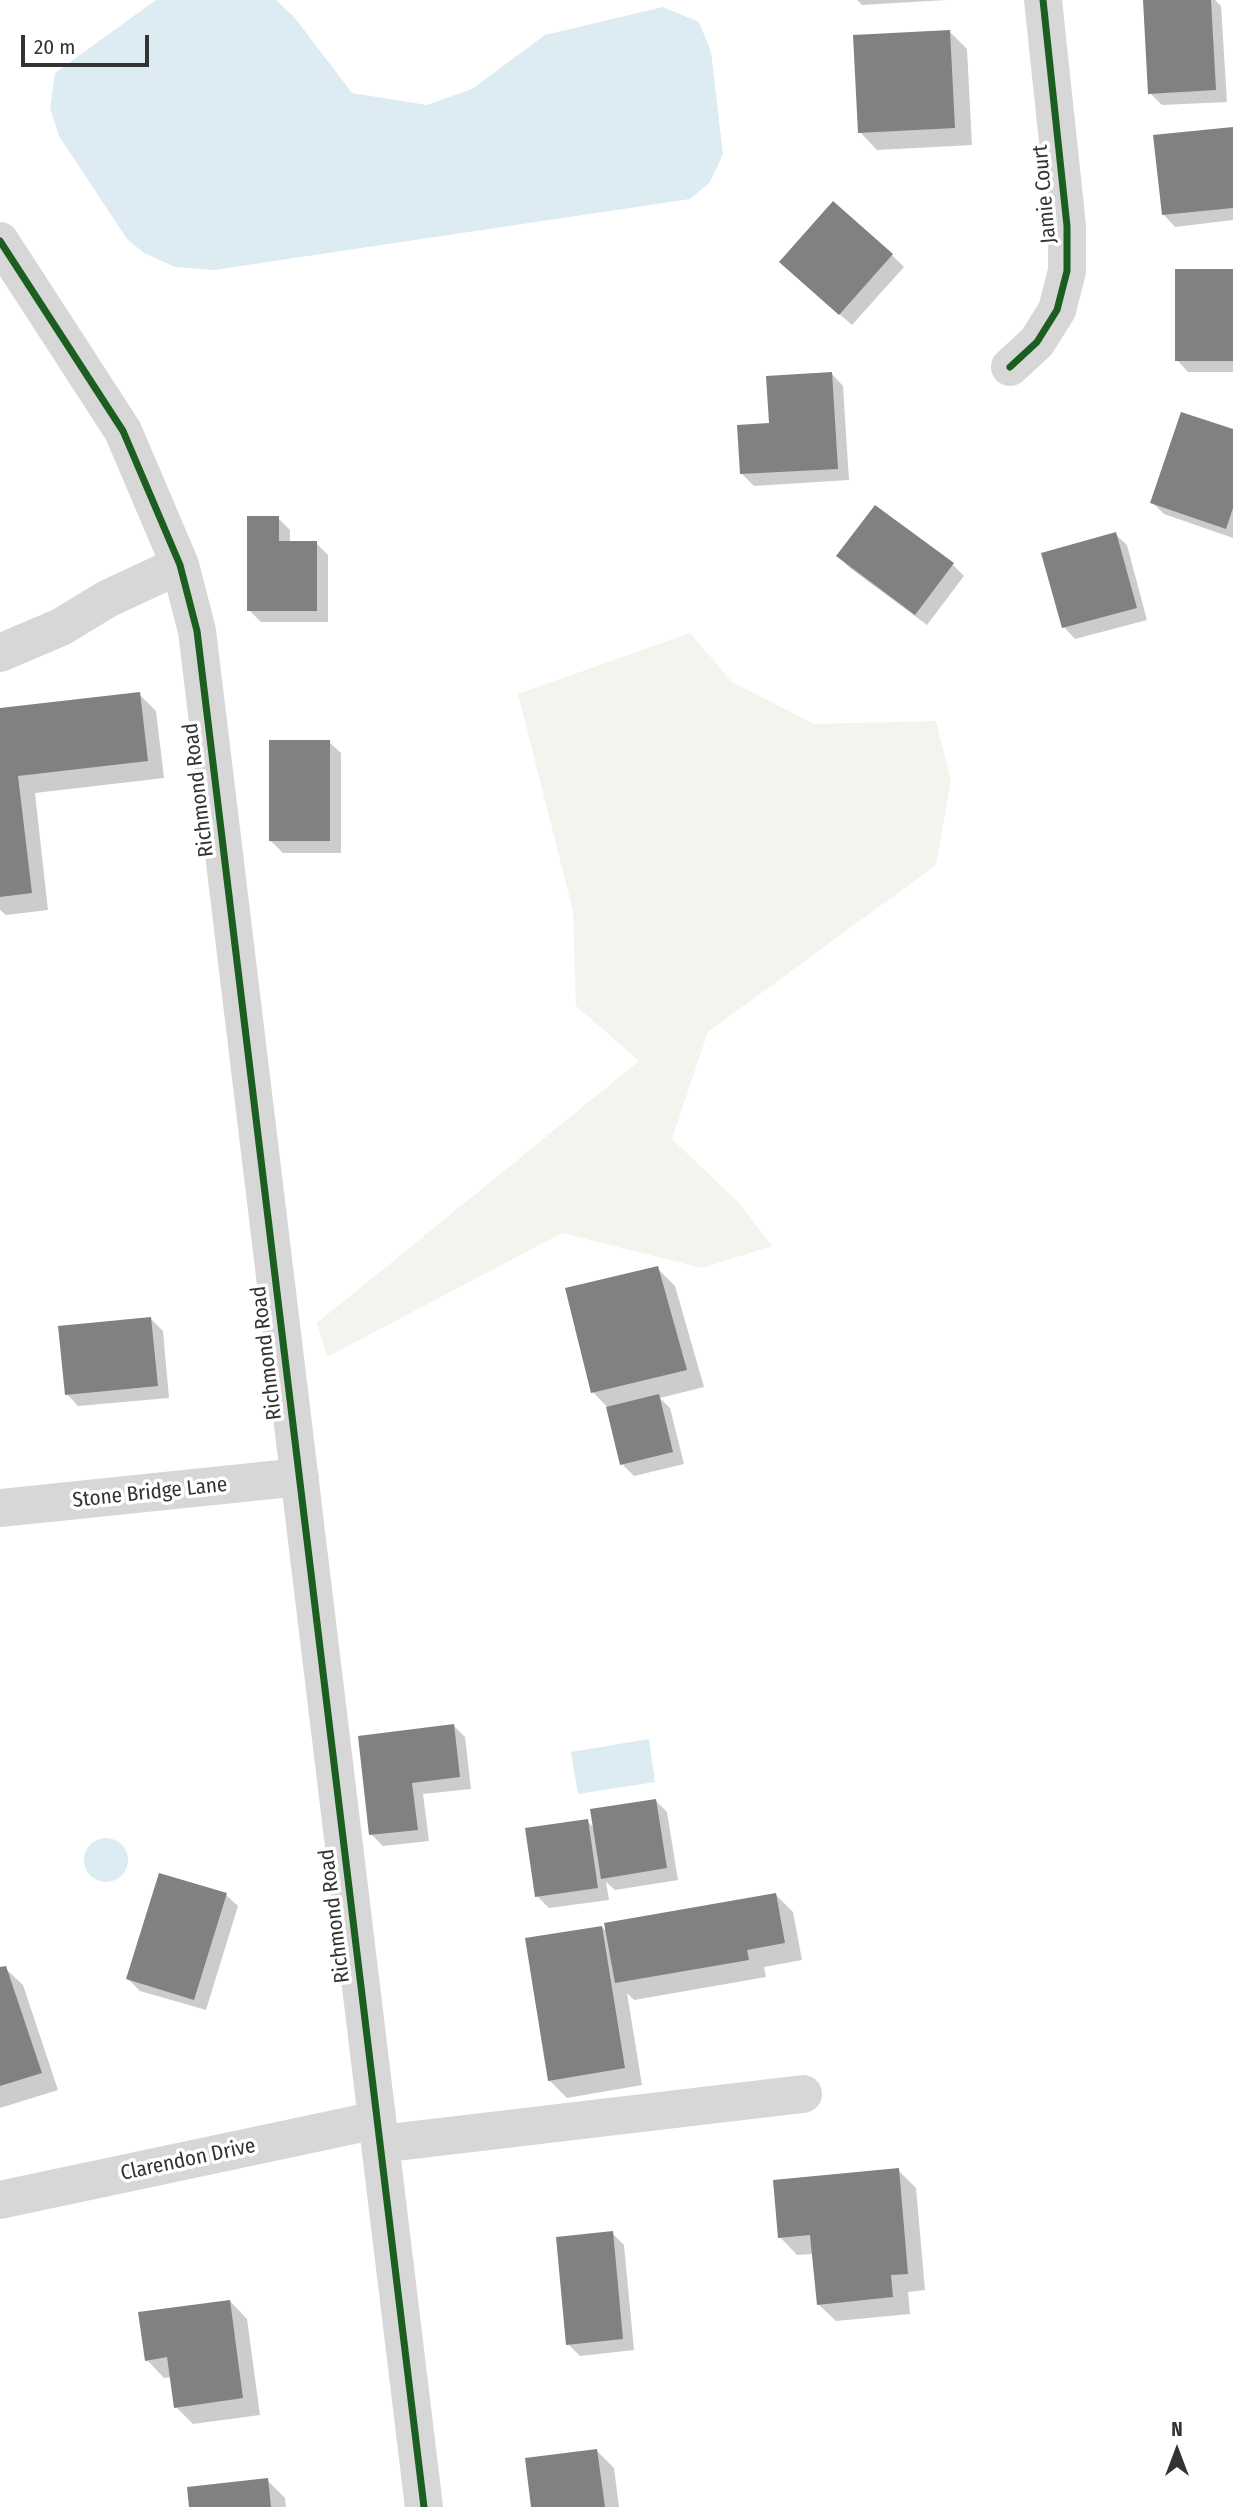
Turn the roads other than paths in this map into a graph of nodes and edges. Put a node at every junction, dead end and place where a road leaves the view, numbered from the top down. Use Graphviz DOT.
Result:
graph roads {
  1 [pos="1043,0"];
  2 [pos="0,241"];
  3 [pos="1010,367"];
  4 [pos="180,565"];
  5 [pos="0,653"];
  6 [pos="300,1477"];
  7 [pos="0,1508"];
  8 [pos="803,2094"];
  9 [pos="378,2132"];
  10 [pos="0,2200"];
  11 [pos="424,2507"];
  1 -- 3 [label="street, Jamie Court"];
  2 -- 4 [label="street, Richmond Road"];
  4 -- 5 [label="street"];
  4 -- 6 [label="street, Richmond Road"];
  6 -- 7 [label="street, Stone Bridge Lane"];
  6 -- 9 [label="street, Richmond Road"];
  8 -- 9 [label="street, Clarendon Drive"];
  9 -- 10 [label="street, Clarendon Drive"];
  9 -- 11 [label="street, Richmond Road"];
}
